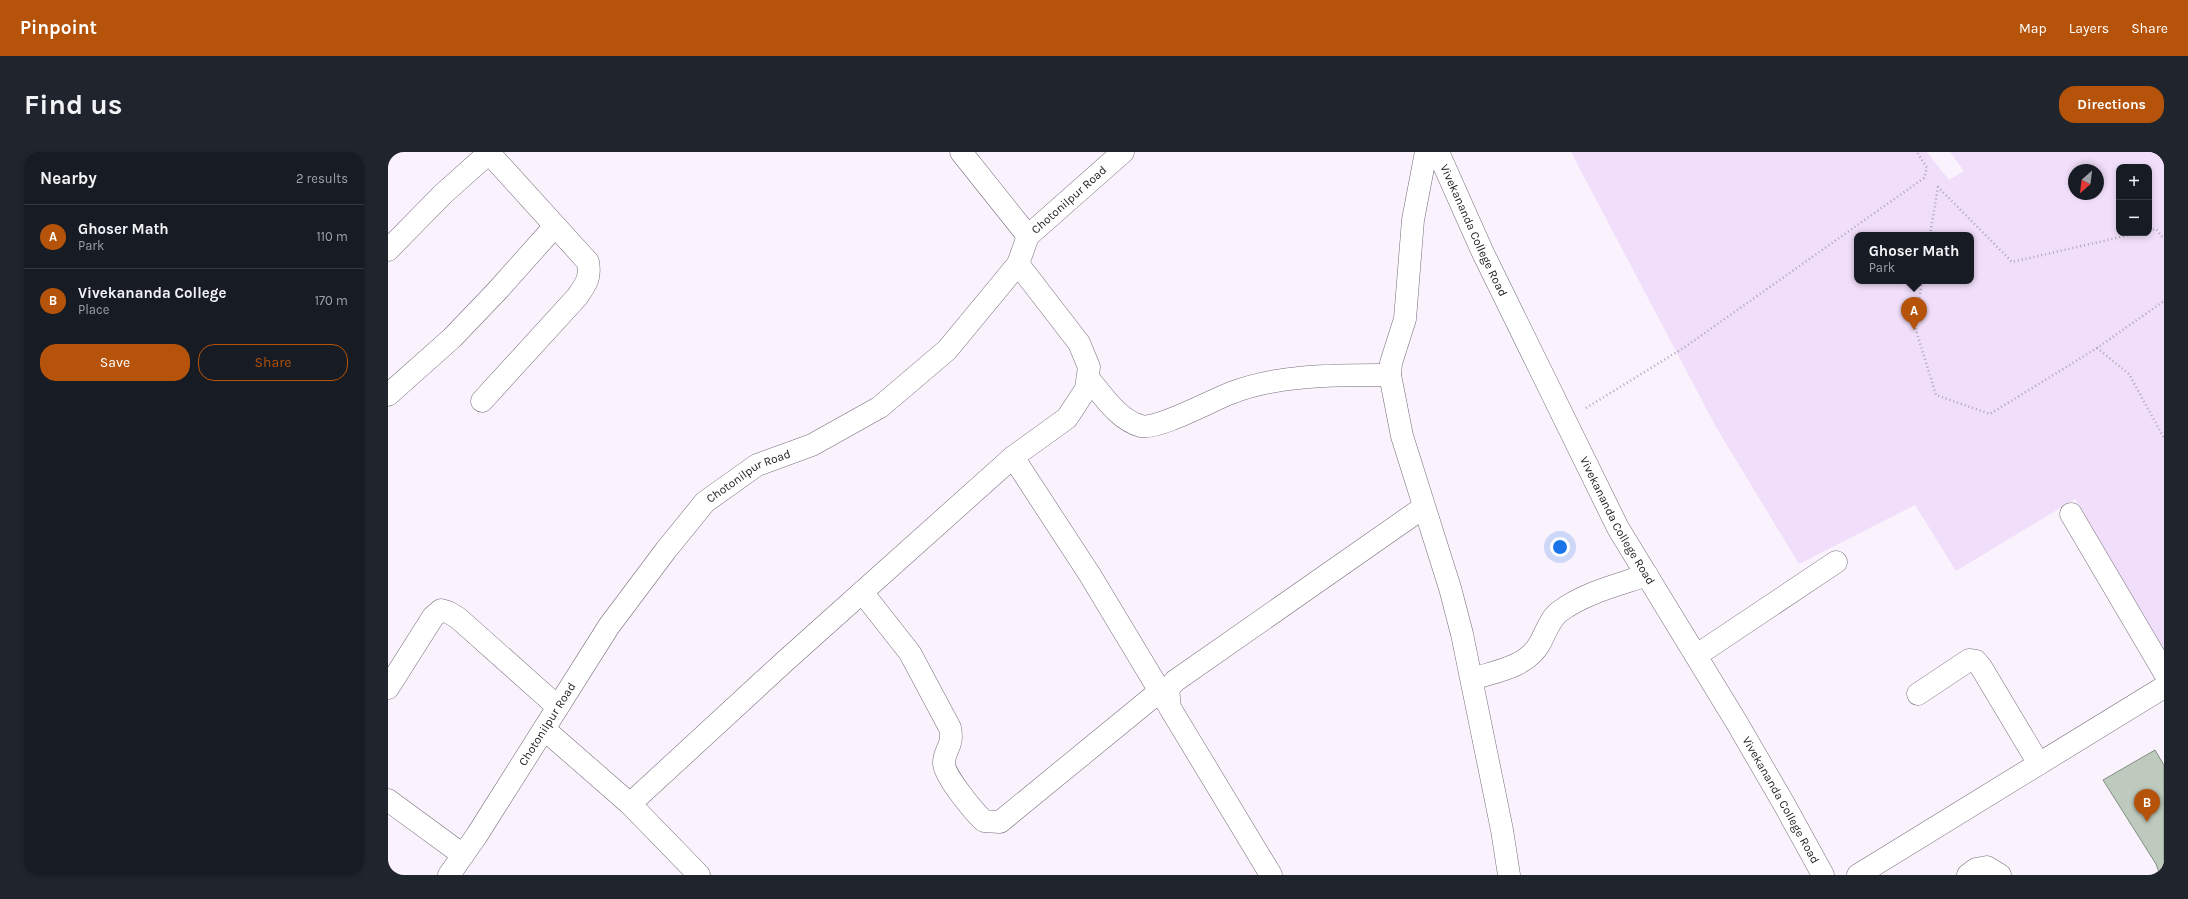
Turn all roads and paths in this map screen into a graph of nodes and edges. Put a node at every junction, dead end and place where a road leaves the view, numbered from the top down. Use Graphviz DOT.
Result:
graph roads {
  1 [pos="961,152"];
  2 [pos="1123,152"];
  3 [pos="1426,152"];
  4 [pos="1438,152"];
  5 [pos="1917,152"];
  6 [pos="490,153"];
  7 [pos="555,226"];
  8 [pos="2152,230"];
  9 [pos="1930,232"];
  10 [pos="1028,236"];
  11 [pos="2125,236"];
  12 [pos="2164,239"];
  13 [pos="388,250"];
  14 [pos="1018,264"];
  15 [pos="1922,284"];
  16 [pos="2164,300"];
  17 [pos="2097,348"];
  18 [pos="1390,375"];
  19 [pos="1088,378"];
  20 [pos="389,391"];
  21 [pos="482,400"];
  22 [pos="1566,421"];
  23 [pos="2164,438"];
  24 [pos="1012,456"];
  25 [pos="1424,507"];
  26 [pos="2071,514"];
  27 [pos="1836,562"];
  28 [pos="1647,575"];
  29 [pos="862,592"];
  30 [pos="1697,655"];
  31 [pos="2164,672"];
  32 [pos="1472,679"];
  33 [pos="2164,687"];
  34 [pos="388,688"];
  35 [pos="1918,694"];
  36 [pos="1165,700"];
  37 [pos="558,707"];
  38 [pos="544,729"];
  39 [pos="2039,764"];
  40 [pos="388,800"];
  41 [pos="630,804"];
  42 [pos="463,855"];
  43 [pos="448,875"];
  44 [pos="699,875"];
  45 [pos="1270,875"];
  46 [pos="1509,875"];
  47 [pos="1823,875"];
  48 [pos="1858,875"];
  49 [pos="1968,875"];
  50 [pos="2000,875"];
  1 -- 10 [label="street"];
  2 -- 10 [label="street, Chotonilpur Road"];
  3 -- 18 [label="street"];
  4 -- 22 [label="street, Vivekananda College Road"];
  5 -- 22 [label="path"];
  6 -- 7 [label="street"];
  6 -- 13 [label="street"];
  7 -- 20 [label="street"];
  7 -- 21 [label="street"];
  8 -- 12 [label="path"];
  9 -- 11 [label="path"];
  10 -- 14 [label="street, Chotonilpur Road"];
  14 -- 19 [label="street"];
  14 -- 37 [label="street, Chotonilpur Road"];
  15 -- 17 [label="path"];
  16 -- 17 [label="path"];
  17 -- 23 [label="path"];
  18 -- 19 [label="street"];
  18 -- 25 [label="street"];
  19 -- 24 [label="street"];
  22 -- 28 [label="street, Vivekananda College Road"];
  24 -- 29 [label="street"];
  24 -- 36 [label="street"];
  25 -- 32 [label="street"];
  25 -- 36 [label="street"];
  26 -- 31 [label="street"];
  27 -- 30 [label="street"];
  28 -- 30 [label="street, Vivekananda College Road"];
  28 -- 32 [label="street"];
  29 -- 36 [label="street"];
  29 -- 41 [label="street"];
  30 -- 47 [label="street, Vivekananda College Road"];
  32 -- 46 [label="street"];
  33 -- 39 [label="street"];
  34 -- 37 [label="street"];
  35 -- 39 [label="street"];
  36 -- 45 [label="street"];
  37 -- 38 [label="street, Chotonilpur Road"];
  38 -- 41 [label="street"];
  38 -- 42 [label="street, Chotonilpur Road"];
  39 -- 48 [label="street"];
  40 -- 42 [label="street"];
  41 -- 44 [label="street"];
  42 -- 43 [label="street, Chotonilpur Road"];
  49 -- 50 [label="street"];
}
